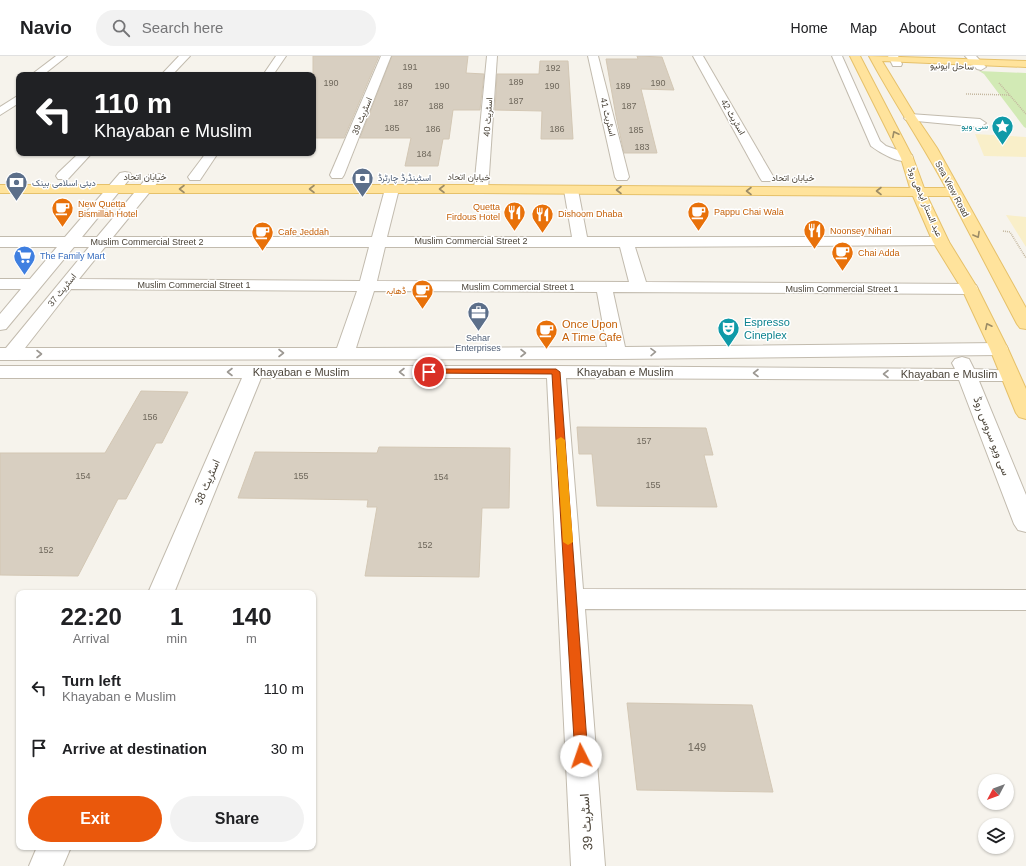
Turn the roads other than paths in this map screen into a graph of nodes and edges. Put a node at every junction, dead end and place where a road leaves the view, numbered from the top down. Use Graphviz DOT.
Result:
graph roads {
  1 [pos="62,56"];
  2 [pos="75,56"];
  3 [pos="185,56"];
  4 [pos="281,56"];
  5 [pos="386,56"];
  6 [pos="492,56"];
  7 [pos="593,56"];
  8 [pos="698,56"];
  9 [pos="837,56"];
  10 [pos="855,56"];
  11 [pos="876,59"];
  12 [pos="895,59"];
  13 [pos="975,62"];
  14 [pos="1026,64"];
  15 [pos="1026,69"];
  16 [pos="40,72"];
  17 [pos="54,72"];
  18 [pos="169,72"];
  19 [pos="270,72"];
  20 [pos="16,90"];
  21 [pos="16,100"];
  22 [pos="0,102"];
  23 [pos="0,112"];
  24 [pos="910,118"];
  25 [pos="980,123"];
  26 [pos="83,156"];
  27 [pos="210,156"];
  28 [pos="907,158"];
  29 [pos="337,175"];
  30 [pos="0,176"];
  31 [pos="63,176"];
  32 [pos="125,176"];
  33 [pos="290,176"];
  34 [pos="321,176"];
  35 [pos="352,176"];
  36 [pos="376,176"];
  37 [pos="195,177"];
  38 [pos="622,177"];
  39 [pos="899,177"];
  40 [pos="768,178"];
  41 [pos="814,178"];
  42 [pos="946,178"];
  43 [pos="150,183"];
  44 [pos="482,183"];
  45 [pos="916,184"];
  46 [pos="0,189"];
  47 [pos="114,189"];
  48 [pos="392,189"];
  49 [pos="571,190"];
  50 [pos="954,192"];
  51 [pos="580,241"];
  52 [pos="626,241"];
  53 [pos="0,242"];
  54 [pos="71,242"];
  55 [pos="378,242"];
  56 [pos="941,242"];
  57 [pos="102,243"];
  58 [pos="0,284"];
  59 [pos="34,284"];
  60 [pos="66,284"];
  61 [pos="367,286"];
  62 [pos="604,287"];
  63 [pos="638,288"];
  64 [pos="970,290"];
  65 [pos="0,324"];
  66 [pos="1026,324"];
  67 [pos="955,349"];
  68 [pos="999,349"];
  69 [pos="176,353"];
  70 [pos="345,353"];
  71 [pos="617,353"];
  72 [pos="6,354"];
  73 [pos="0,372"];
  74 [pos="167,372"];
  75 [pos="254,372"];
  76 [pos="556,372"];
  77 [pos="968,374"];
  78 [pos="1009,375"];
  79 [pos="1026,413"];
  80 [pos="1026,524"];
  81 [pos="162,590"];
  82 [pos="571,598"];
  83 [pos="1026,600"];
  84 [pos="53,850"];
  85 [pos="46,866"];
  86 [pos="588,866"];
  1 -- 16 [label="street"];
  2 -- 17 [label="street"];
  3 -- 18 [label="street"];
  4 -- 19 [label="street"];
  5 -- 29 [label="street, اسٹریٹ 39"];
  6 -- 44 [label="street, اسٹریٹ 40"];
  7 -- 38 [label="street, اسٹریٹ 41"];
  8 -- 40 [label="street, اسٹریٹ 42"];
  9 -- 28 [label="street"];
  28 -- 10 [label="main road, عبد الستار ایدھی روڈ, one-way"];
  11 -- 12 [label="main road, ساحل ایونیو"];
  11 -- 24 [label="main road, Sea View Road"];
  12 -- 13 [label="main road, ساحل ایونیو"];
  13 -- 14 [label="main road, ساحل ایونیو"];
  13 -- 15 [label="main road, ساحل ایونیو"];
  20 -- 22 [label="street"];
  21 -- 23 [label="street"];
  24 -- 25 [label="street"];
  24 -- 42 [label="main road, Sea View Road"];
  26 -- 31 [label="street"];
  27 -- 37 [label="street"];
  28 -- 45 [label="main road, عبد الستار ایدھی روڈ"];
  29 -- 34 [label="main road"];
  29 -- 35 [label="main road"];
  30 -- 31 [label="main road, خیابان اتحاد"];
  31 -- 32 [label="main road, خیابان اتحاد"];
  32 -- 43 [label="main road, خیابان اتحاد"];
  32 -- 47 [label="street"];
  33 -- 37 [label="main road, خیابان اتحاد"];
  36 -- 44 [label="main road, خیابان اتحاد"];
  37 -- 43 [label="main road, خیابان اتحاد"];
  38 -- 40 [label="main road, خیابان اتحاد"];
  38 -- 44 [label="main road, خیابان اتحاد"];
  39 -- 45 [label="main road"];
  40 -- 41 [label="main road, خیابان اتحاد"];
  42 -- 45 [label="main road"];
  42 -- 50 [label="main road, Sea View Road"];
  43 -- 47 [label="main road"];
  48 -- 43 [label="main road, خیابان اتحاد, one-way"];
  43 -- 57 [label="street, اسٹریٹ 37"];
  44 -- 48 [label="main road, خیابان اتحاد, one-way"];
  44 -- 49 [label="main road, خیابان اتحاد"];
  45 -- 49 [label="main road, خیابان اتحاد, one-way"];
  45 -- 50 [label="main road"];
  45 -- 56 [label="main road, عبد الستار ایدھی روڈ"];
  46 -- 47 [label="main road"];
  47 -- 54 [label="street"];
  48 -- 55 [label="street"];
  49 -- 51 [label="street"];
  50 -- 66 [label="main road, Sea View Road, one-way"];
  51 -- 52 [label="street, Muslim Commercial Street 2"];
  51 -- 55 [label="street, Muslim Commercial Street 2"];
  52 -- 56 [label="street, Muslim Commercial Street 2"];
  52 -- 63 [label="street"];
  53 -- 54 [label="street, Muslim Commercial Street 2"];
  54 -- 57 [label="street, Muslim Commercial Street 2"];
  54 -- 59 [label="street"];
  55 -- 57 [label="street, Muslim Commercial Street 2"];
  55 -- 61 [label="street"];
  56 -- 64 [label="main road, عبد الستار ایدھی روڈ"];
  57 -- 60 [label="street, اسٹریٹ 37"];
  58 -- 59 [label="street"];
  59 -- 65 [label="street"];
  60 -- 61 [label="street, Muslim Commercial Street 1"];
  60 -- 72 [label="street, اسٹریٹ 37"];
  61 -- 62 [label="street, Muslim Commercial Street 1"];
  61 -- 70 [label="street"];
  62 -- 63 [label="street, Muslim Commercial Street 1"];
  62 -- 71 [label="street"];
  63 -- 64 [label="street, Muslim Commercial Street 1"];
  68 -- 64 [label="main road, عبد الستار ایدھی روڈ, one-way"];
  67 -- 68 [label="street, Khayaban e Muslim"];
  71 -- 67 [label="street, Khayaban e Muslim, one-way"];
  67 -- 77 [label="street, سی ویو سروس روڈ"];
  68 -- 78 [label="main road, عبد الستار ایدھی روڈ"];
  69 -- 70 [label="street, Khayaban e Muslim, one-way"];
  72 -- 69 [label="street, Khayaban e Muslim, one-way"];
  69 -- 74 [label="street"];
  70 -- 71 [label="street, Khayaban e Muslim, one-way"];
  73 -- 74 [label="street, Khayaban e Muslim"];
  75 -- 74 [label="street, Khayaban e Muslim, one-way"];
  76 -- 75 [label="street, Khayaban e Muslim, one-way"];
  75 -- 81 [label="street, اسٹریٹ 38"];
  77 -- 76 [label="street, Khayaban e Muslim, one-way"];
  76 -- 82 [label="street, اسٹریٹ 39"];
  77 -- 78 [label="street, Khayaban e Muslim"];
  77 -- 80 [label="street, سی ویو سروس روڈ"];
  78 -- 79 [label="main road, عبد الستار ایدھی روڈ"];
  82 -- 83 [label="street"];
  82 -- 86 [label="street, اسٹریٹ 39"];
  84 -- 85 [label="street"];
}
